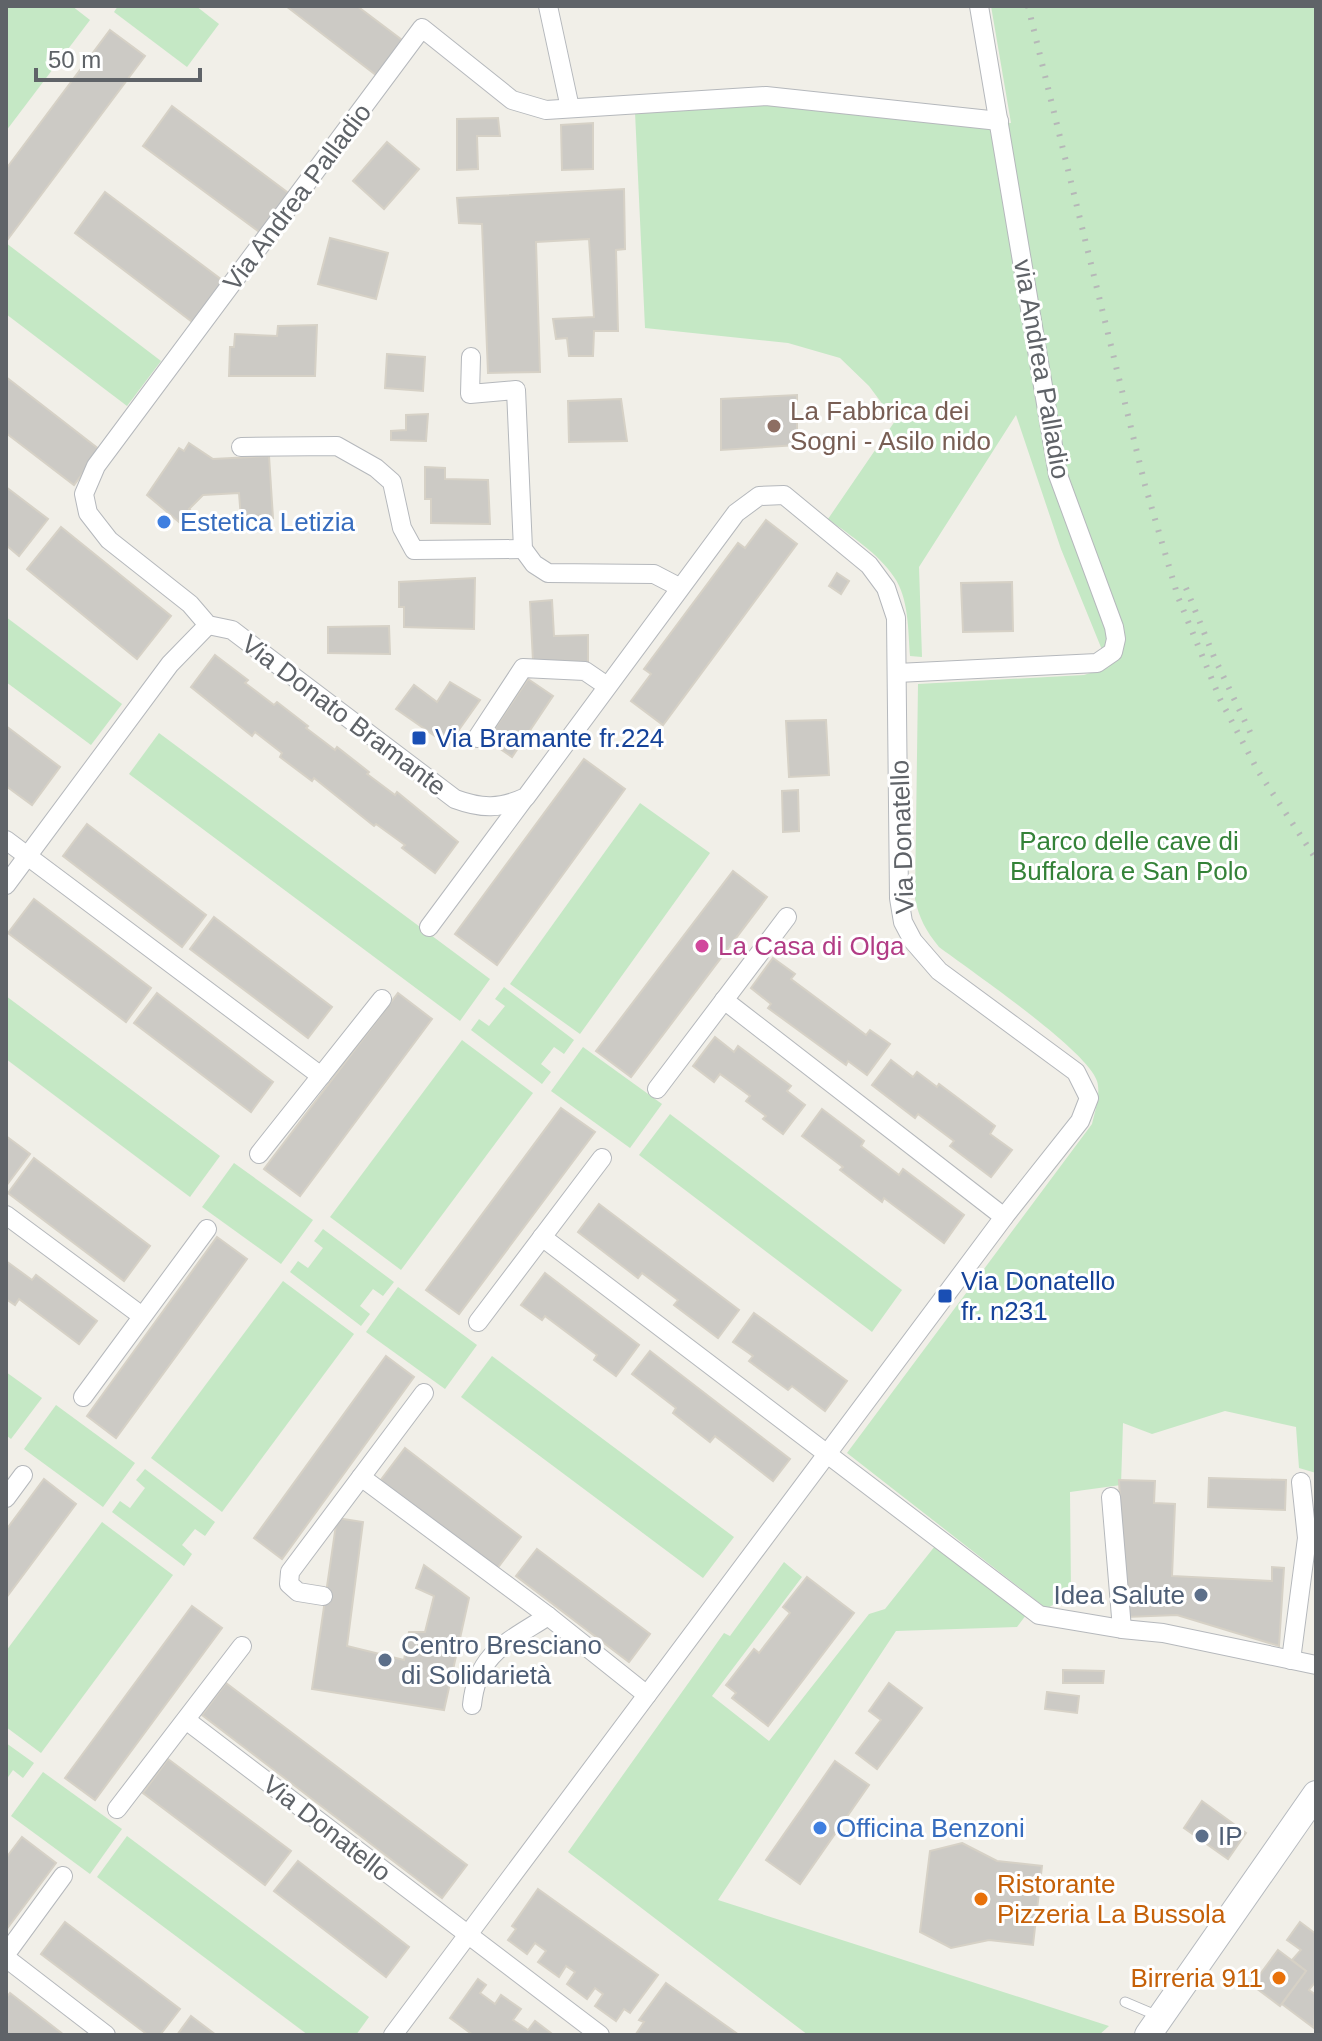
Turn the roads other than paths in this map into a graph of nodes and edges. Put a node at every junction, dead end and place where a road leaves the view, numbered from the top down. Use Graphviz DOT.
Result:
graph roads {
  1 [pos="548,6"];
  2 [pos="979,6"];
  3 [pos="570,108"];
  4 [pos="999,121"];
  5 [pos="471,357"];
  6 [pos="241,447"];
  7 [pos="88,513"];
  8 [pos="523,549"];
  9 [pos="679,587"];
  10 [pos="208,625"];
  11 [pos="897,673"];
  12 [pos="607,686"];
  13 [pos="477,738"];
  14 [pos="526,797"];
  15 [pos="6,840"];
  16 [pos="27,856"];
  17 [pos="6,885"];
  18 [pos="787,917"];
  19 [pos="429,927"];
  20 [pos="382,999"];
  21 [pos="724,1000"];
  22 [pos="321,1076"];
  23 [pos="657,1089"];
  24 [pos="259,1154"];
  25 [pos="602,1158"];
  26 [pos="6,1215"];
  27 [pos="1004,1217"];
  28 [pos="207,1229"];
  29 [pos="542,1237"];
  30 [pos="142,1316"];
  31 [pos="478,1322"];
  32 [pos="424,1393"];
  33 [pos="83,1397"];
  34 [pos="827,1455"];
  35 [pos="23,1475"];
  36 [pos="361,1477"];
  37 [pos="1301,1482"];
  38 [pos="1111,1497"];
  39 [pos="6,1498"];
  40 [pos="323,1596"];
  41 [pos="548,1616"];
  42 [pos="1122,1629"];
  43 [pos="242,1646"];
  44 [pos="1291,1660"];
  45 [pos="1316,1665"];
  46 [pos="647,1695"];
  47 [pos="472,1705"];
  48 [pos="186,1720"];
  49 [pos="1316,1794"];
  50 [pos="117,1809"];
  51 [pos="63,1876"];
  52 [pos="467,1936"];
  53 [pos="6,1956"];
  54 [pos="1125,2002"];
  55 [pos="1154,2026"];
  56 [pos="106,2035"];
  57 [pos="393,2035"];
  58 [pos="600,2035"];
  1 -- 3 [label="street"];
  2 -- 4 [label="street, via Andrea Palladio"];
  3 -- 4 [label="street, Via Andrea Palladio"];
  3 -- 7 [label="street, Via Andrea Palladio"];
  4 -- 11 [label="street, via Andrea Palladio"];
  5 -- 8 [label="street"];
  6 -- 8 [label="street"];
  7 -- 10 [label="street, Via Donato Bramante"];
  8 -- 9 [label="street"];
  9 -- 11 [label="street, Via Donatello"];
  9 -- 12 [label="street"];
  10 -- 14 [label="street, Via Donato Bramante"];
  10 -- 16 [label="street"];
  11 -- 27 [label="street, Via Donatello"];
  12 -- 13 [label="street"];
  12 -- 14 [label="street"];
  14 -- 19 [label="street"];
  15 -- 16 [label="street"];
  16 -- 17 [label="street"];
  16 -- 22 [label="street"];
  18 -- 21 [label="street"];
  20 -- 22 [label="street"];
  21 -- 23 [label="street"];
  21 -- 27 [label="street"];
  22 -- 24 [label="street"];
  25 -- 29 [label="street"];
  26 -- 30 [label="street"];
  27 -- 34 [label="street, Via Donatello"];
  28 -- 30 [label="street"];
  29 -- 31 [label="street"];
  29 -- 34 [label="street"];
  30 -- 33 [label="street"];
  32 -- 36 [label="street"];
  34 -- 42 [label="street"];
  34 -- 46 [label="street, Via Donatello"];
  35 -- 39 [label="street"];
  36 -- 40 [label="street"];
  36 -- 41 [label="street"];
  37 -- 44 [label="street"];
  38 -- 42 [label="street"];
  41 -- 46 [label="street"];
  41 -- 47 [label="street"];
  42 -- 44 [label="street"];
  43 -- 48 [label="street"];
  44 -- 45 [label="street"];
  46 -- 52 [label="street, Via Donatello"];
  48 -- 50 [label="street"];
  48 -- 52 [label="street, Via Donatello"];
  49 -- 55 [label="main road"];
  51 -- 53 [label="street"];
  52 -- 57 [label="street, Via Donatello"];
  52 -- 58 [label="street, Via Donatello"];
  53 -- 56 [label="street"];
  54 -- 55 [label="lane"];
}
